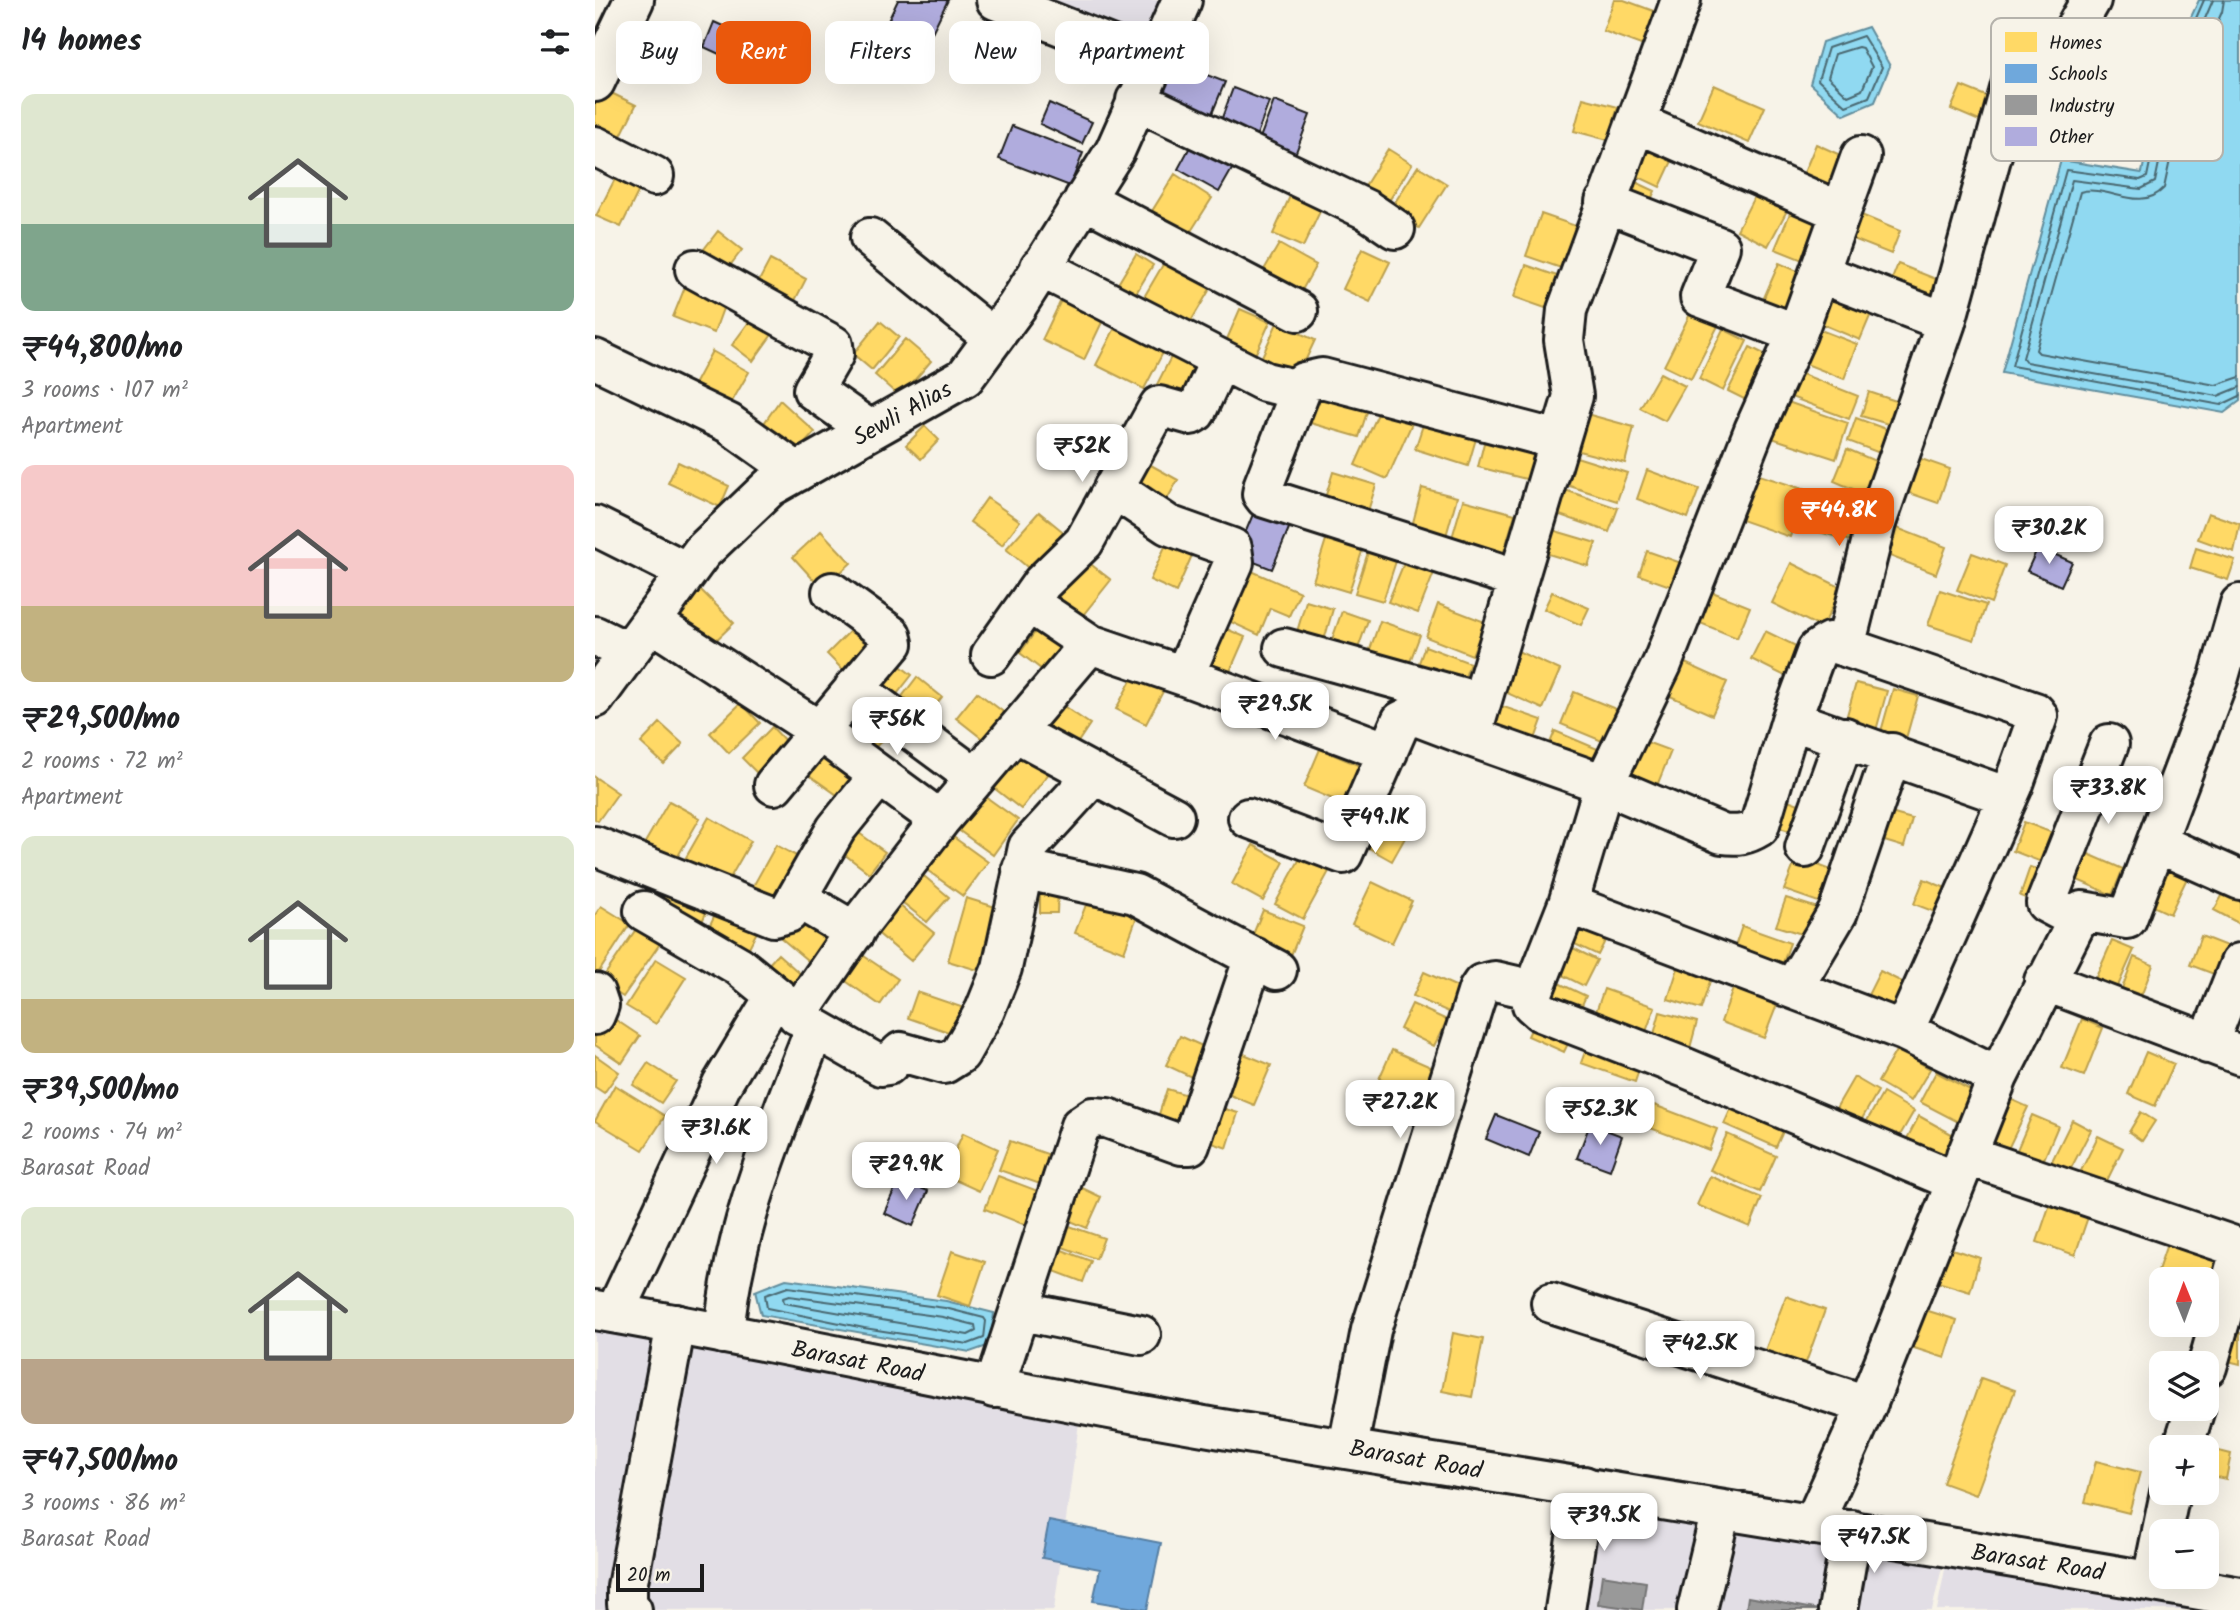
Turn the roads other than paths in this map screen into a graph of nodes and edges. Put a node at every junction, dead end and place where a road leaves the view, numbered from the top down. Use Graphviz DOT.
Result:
graph roads {
  1 [pos="634,0"];
  2 [pos="996,0"];
  3 [pos="1182,0"];
  4 [pos="1681,0"];
  5 [pos="2091,0"];
  6 [pos="2081,18"];
  7 [pos="1173,21"];
  8 [pos="1055,23"];
  9 [pos="595,82"];
  10 [pos="1144,84"];
  11 [pos="1136,100"];
  12 [pos="1637,123"];
  13 [pos="595,146"];
  14 [pos="1860,156"];
  15 [pos="1991,158"];
  16 [pos="654,176"];
  17 [pos="1084,199"];
  18 [pos="1605,202"];
  19 [pos="1841,212"];
  20 [pos="1395,229"];
  21 [pos="870,238"];
  22 [pos="1040,267"];
  23 [pos="695,269"];
  24 [pos="1819,273"];
  25 [pos="1298,312"];
  26 [pos="1946,322"];
  27 [pos="1797,334"];
  28 [pos="993,338"];
  29 [pos="595,359"];
  30 [pos="1220,360"];
  31 [pos="1304,382"];
  32 [pos="870,430"];
  33 [pos="1558,440"];
  34 [pos="797,472"];
  35 [pos="1113,488"];
  36 [pos="595,526"];
  37 [pos="687,572"];
  38 [pos="1516,578"];
  39 [pos="832,592"];
  40 [pos="1029,603"];
  41 [pos="2240,604"];
  42 [pos="651,622"];
  43 [pos="612,644"];
  44 [pos="1090,644"];
  45 [pos="1845,647"];
  46 [pos="1284,649"];
  47 [pos="991,655"];
  48 [pos="1184,676"];
  49 [pos="854,688"];
  50 [pos="595,698"];
  51 [pos="1475,719"];
  52 [pos="1791,720"];
  53 [pos="818,730"];
  54 [pos="1015,732"];
  55 [pos="1845,737"];
  56 [pos="2109,744"];
  57 [pos="1388,752"];
  58 [pos="1892,753"];
  59 [pos="1094,775"];
  60 [pos="879,776"];
  61 [pos="976,778"];
  62 [pos="1604,784"];
  63 [pos="773,785"];
  64 [pos="2008,797"];
  65 [pos="1174,817"];
  66 [pos="1248,818"];
  67 [pos="940,820"];
  68 [pos="2157,844"];
  69 [pos="1805,848"];
  70 [pos="596,849"];
  71 [pos="1022,869"];
  72 [pos="2240,880"];
  73 [pos="797,898"];
  74 [pos="1568,904"];
  75 [pos="644,911"];
  76 [pos="2078,920"];
  77 [pos="855,932"];
  78 [pos="2240,963"];
  79 [pos="2045,981"];
  80 [pos="1793,988"];
  81 [pos="1534,990"];
  82 [pos="595,993"];
  83 [pos="796,1013"];
  84 [pos="595,1015"];
  85 [pos="1904,1031"];
  86 [pos="2224,1050"];
  87 [pos="1998,1077"];
  88 [pos="1960,1168"];
  89 [pos="2240,1250"];
  90 [pos="1551,1303"];
  91 [pos="605,1311"];
  92 [pos="1022,1311"];
  93 [pos="676,1324"];
  94 [pos="724,1334"];
  95 [pos="1141,1335"];
  96 [pos="2212,1351"];
  97 [pos="994,1388"];
  98 [pos="1867,1405"];
  99 [pos="1348,1447"];
  100 [pos="1584,1486"];
  101 [pos="1721,1510"];
  102 [pos="1813,1525"];
  103 [pos="1852,1530"];
  104 [pos="2149,1580"];
  105 [pos="2199,1589"];
  106 [pos="2240,1597"];
  107 [pos="632,1610"];
  108 [pos="1565,1610"];
  109 [pos="1697,1610"];
  110 [pos="1838,1610"];
  1 -- 9 [label="street"];
  2 -- 8 [label="street"];
  3 -- 7 [label="street, Sewli Alias"];
  4 -- 12 [label="street"];
  5 -- 6 [label="street"];
  10 -- 11 [label="street, Sewli Alias"];
  11 -- 17 [label="street, Sewli Alias"];
  11 -- 20 [label="street"];
  12 -- 18 [label="street"];
  12 -- 19 [label="street"];
  13 -- 16 [label="street"];
  14 -- 19 [label="street"];
  15 -- 26 [label="street"];
  17 -- 22 [label="street, Sewli Alias"];
  17 -- 25 [label="street"];
  18 -- 27 [label="street"];
  18 -- 33 [label="street"];
  19 -- 24 [label="street"];
  21 -- 28 [label="street"];
  22 -- 28 [label="street, Sewli Alias"];
  22 -- 30 [label="street"];
  23 -- 32 [label="street"];
  24 -- 26 [label="street"];
  24 -- 27 [label="street"];
  26 -- 45 [label="street"];
  27 -- 62 [label="street"];
  28 -- 32 [label="street, Sewli Alias"];
  29 -- 34 [label="street"];
  30 -- 31 [label="street"];
  30 -- 35 [label="street"];
  31 -- 33 [label="street"];
  31 -- 38 [label="street"];
  32 -- 34 [label="street, Sewli Alias"];
  33 -- 38 [label="street"];
  34 -- 37 [label="street, Sewli Alias"];
  35 -- 40 [label="street"];
  35 -- 48 [label="street"];
  36 -- 37 [label="street"];
  37 -- 42 [label="street, Sewli Alias"];
  38 -- 51 [label="street"];
  39 -- 49 [label="street"];
  40 -- 44 [label="street"];
  40 -- 47 [label="street"];
  41 -- 68 [label="street"];
  42 -- 43 [label="street, Sewli Alias"];
  42 -- 53 [label="street"];
  43 -- 50 [label="street, Sewli Alias"];
  44 -- 48 [label="street"];
  44 -- 54 [label="street"];
  45 -- 52 [label="street"];
  45 -- 64 [label="street"];
  46 -- 51 [label="street"];
  48 -- 57 [label="street"];
  49 -- 53 [label="street"];
  49 -- 61 [label="street"];
  51 -- 57 [label="street"];
  51 -- 62 [label="street"];
  52 -- 55 [label="street"];
  52 -- 62 [label="street"];
  53 -- 60 [label="street"];
  53 -- 63 [label="street"];
  54 -- 59 [label="street"];
  54 -- 61 [label="street"];
  55 -- 58 [label="street"];
  55 -- 69 [label="street"];
  56 -- 76 [label="street"];
  57 -- 66 [label="street"];
  58 -- 64 [label="street"];
  58 -- 80 [label="street"];
  59 -- 65 [label="street"];
  59 -- 71 [label="street"];
  60 -- 67 [label="street"];
  60 -- 73 [label="street"];
  61 -- 67 [label="street"];
  62 -- 74 [label="street"];
  64 -- 85 [label="street"];
  67 -- 77 [label="street"];
  68 -- 72 [label="street"];
  68 -- 76 [label="street"];
  70 -- 73 [label="street"];
  71 -- 83 [label="street"];
  71 -- 92 [label="street"];
  73 -- 77 [label="street"];
  74 -- 80 [label="street"];
  74 -- 81 [label="street"];
  75 -- 83 [label="street"];
  76 -- 79 [label="street"];
  77 -- 83 [label="street"];
  78 -- 86 [label="street"];
  79 -- 86 [label="street"];
  79 -- 87 [label="street"];
  80 -- 85 [label="street"];
  81 -- 88 [label="street"];
  81 -- 99 [label="street"];
  82 -- 84 [label="street"];
  83 -- 91 [label="street"];
  83 -- 94 [label="street"];
  85 -- 87 [label="street"];
  87 -- 88 [label="street"];
  88 -- 89 [label="street"];
  88 -- 98 [label="street"];
  89 -- 96 [label="street"];
  90 -- 98 [label="street"];
  91 -- 93 [label="street, Barasat Road"];
  92 -- 95 [label="street"];
  92 -- 97 [label="street"];
  93 -- 94 [label="street, Barasat Road"];
  93 -- 107 [label="street"];
  94 -- 97 [label="street, Barasat Road"];
  97 -- 99 [label="street, Barasat Road"];
  98 -- 102 [label="street"];
  99 -- 100 [label="street, Barasat Road"];
  100 -- 101 [label="street, Barasat Road"];
  100 -- 108 [label="street"];
  101 -- 102 [label="street, Barasat Road"];
  101 -- 109 [label="street"];
  102 -- 103 [label="street, Barasat Road"];
  103 -- 104 [label="street, Barasat Road"];
  103 -- 110 [label="street"];
  105 -- 106 [label="street, Barasat Road"];
}
